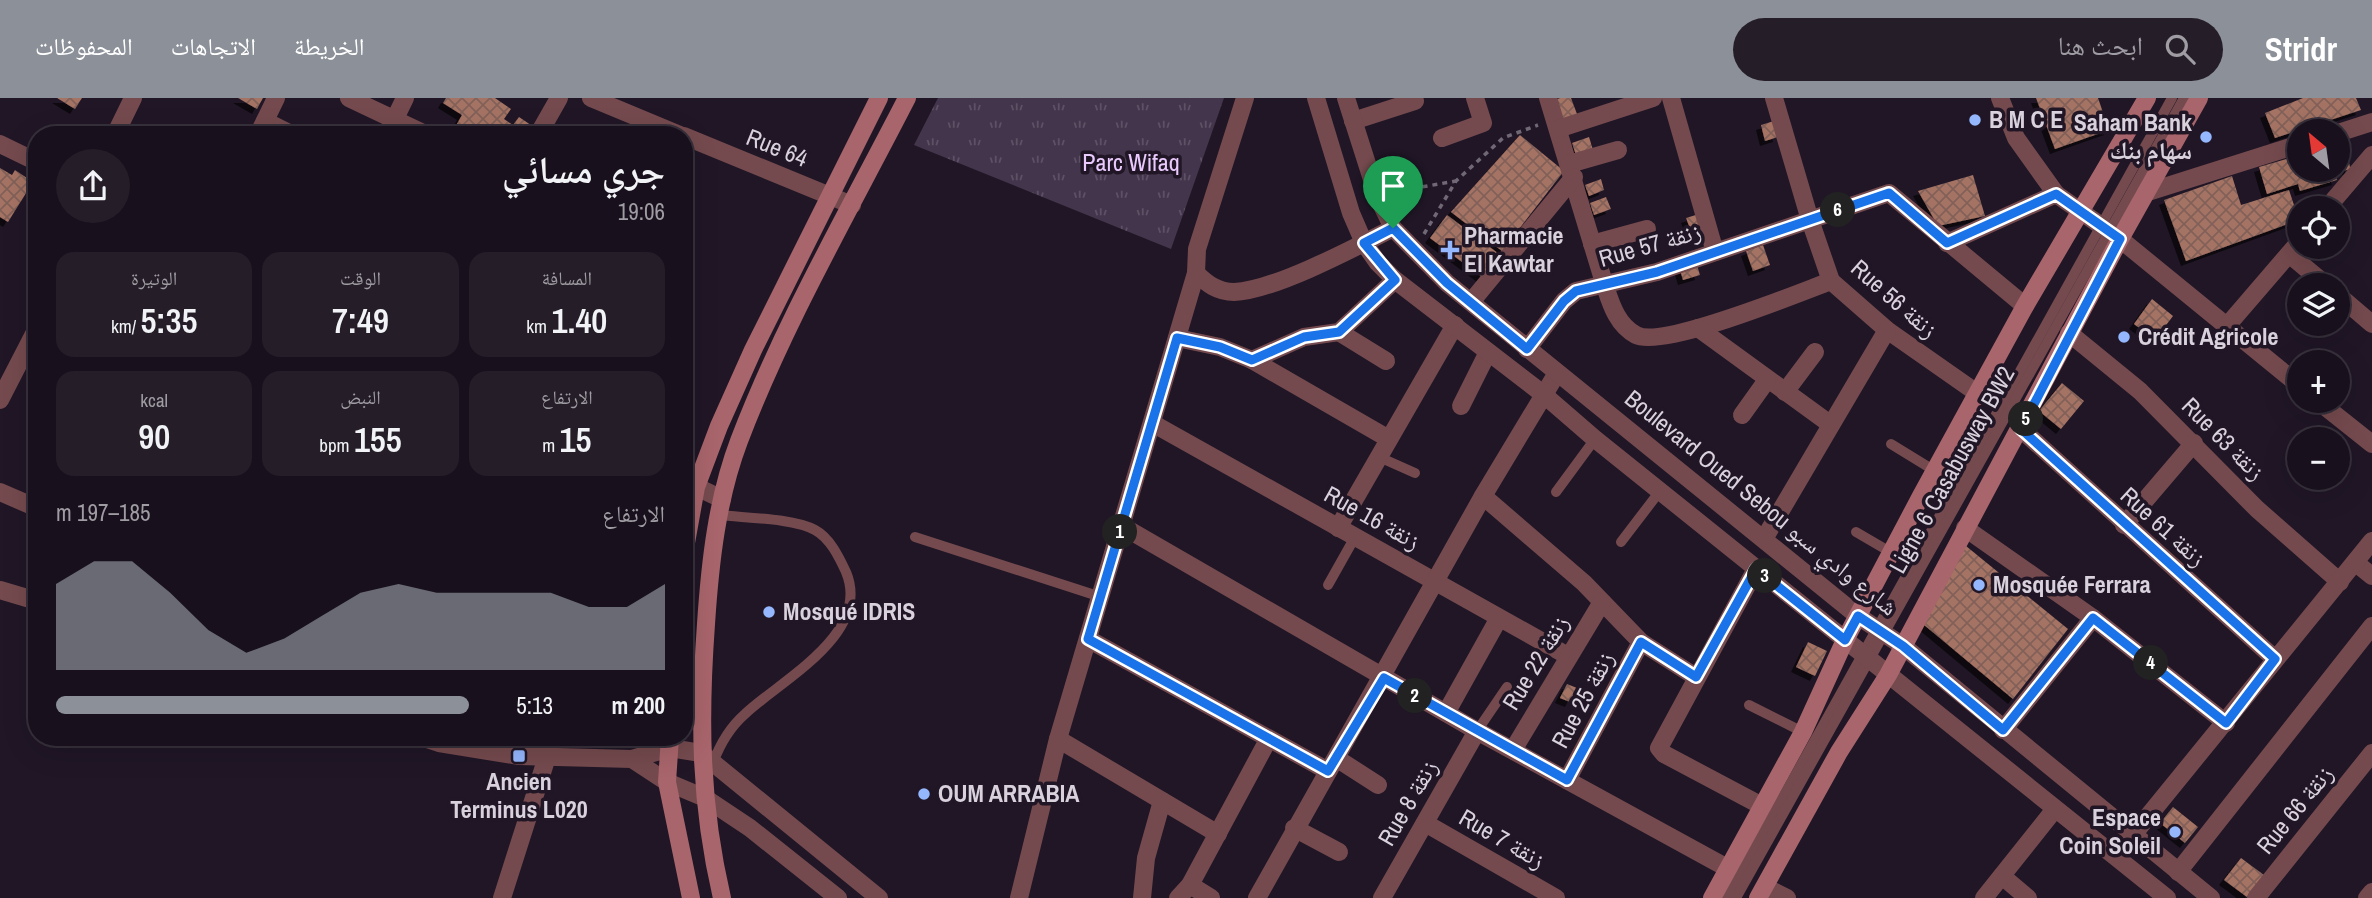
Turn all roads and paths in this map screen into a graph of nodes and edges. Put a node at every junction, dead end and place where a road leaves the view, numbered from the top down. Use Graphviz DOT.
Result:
graph roads {
  1 [pos="134,98"];
  2 [pos="276,98"];
  3 [pos="349,98"];
  4 [pos="405,98"];
  5 [pos="559,98"];
  6 [pos="591,98"];
  7 [pos="879,98"];
  8 [pos="907,98"];
  9 [pos="1245,98"];
  10 [pos="1316,98"];
  11 [pos="1346,98"];
  12 [pos="1475,98"];
  13 [pos="1548,98"];
  14 [pos="1653,98"];
  15 [pos="1671,98"];
  16 [pos="1774,98"];
  17 [pos="2000,98"];
  18 [pos="2147,98"];
  19 [pos="2172,98"];
  20 [pos="2184,98"];
  21 [pos="2199,98"];
  22 [pos="1415,101"];
  23 [pos="1353,121"];
  24 [pos="2372,122"];
  25 [pos="1556,124"];
  26 [pos="120,126"];
  27 [pos="263,126"];
  28 [pos="390,126"];
  29 [pos="391,126"];
  30 [pos="543,126"];
  31 [pos="658,126"];
  32 [pos="2350,129"];
  33 [pos="1442,138"];
  34 [pos="693,140"];
  35 [pos="0,144"];
  36 [pos="2287,148"];
  37 [pos="1618,150"];
  38 [pos="2372,155"];
  39 [pos="28,158"];
  40 [pos="1572,171"];
  41 [pos="2365,176"];
  42 [pos="1456,181"];
  43 [pos="2145,193"];
  44 [pos="2056,194"];
  45 [pos="1377,195"];
  46 [pos="830,196"];
  47 [pos="2341,196"];
  48 [pos="852,205"];
  49 [pos="2080,211"];
  50 [pos="1810,220"];
  51 [pos="1393,228"];
  52 [pos="1647,229"];
  53 [pos="2110,232"];
  54 [pos="1364,243"];
  55 [pos="1947,243"];
  56 [pos="1592,244"];
  57 [pos="1413,251"];
  58 [pos="1715,252"];
  59 [pos="2287,255"];
  60 [pos="2304,259"];
  61 [pos="2316,273"];
  62 [pos="1196,274"];
  63 [pos="1395,280"];
  64 [pos="1831,281"];
  65 [pos="1605,286"];
  66 [pos="1471,302"];
  67 [pos="2350,305"];
  68 [pos="2025,306"];
  69 [pos="2372,324"];
  70 [pos="1455,325"];
  71 [pos="2226,327"];
  72 [pos="1698,328"];
  73 [pos="1887,330"];
  74 [pos="1339,332"];
  75 [pos="2069,333"];
  76 [pos="1177,338"];
  77 [pos="28,346"];
  78 [pos="1527,349"];
  79 [pos="1488,352"];
  80 [pos="1815,352"];
  81 [pos="1252,360"];
  82 [pos="1387,361"];
  83 [pos="1557,373"];
  84 [pos="2287,376"];
  85 [pos="1768,380"];
  86 [pos="1785,392"];
  87 [pos="1977,393"];
  88 [pos="1544,394"];
  89 [pos="0,400"];
  90 [pos="1461,406"];
  91 [pos="2333,413"];
  92 [pos="1742,415"];
  93 [pos="1152,423"];
  94 [pos="1830,424"];
  95 [pos="2021,429"];
  96 [pos="1389,439"];
  97 [pos="1595,439"];
  98 [pos="2194,443"];
  99 [pos="1891,444"];
  100 [pos="2372,444"];
  101 [pos="1379,457"];
  102 [pos="1935,471"];
  103 [pos="1415,473"];
  104 [pos="693,478"];
  105 [pos="693,486"];
  106 [pos="1660,491"];
  107 [pos="0,492"];
  108 [pos="1556,492"];
  109 [pos="1483,496"];
  110 [pos="28,504"];
  111 [pos="721,507"];
  112 [pos="2124,525"];
  113 [pos="1122,526"];
  114 [pos="1338,528"];
  115 [pos="1965,528"];
  116 [pos="1856,532"];
  117 [pos="915,537"];
  118 [pos="1355,537"];
  119 [pos="1764,539"];
  120 [pos="2372,541"];
  121 [pos="1622,542"];
  122 [pos="1892,553"];
  123 [pos="2356,563"];
  124 [pos="1756,569"];
  125 [pos="2372,576"];
  126 [pos="1436,581"];
  127 [pos="2340,582"];
  128 [pos="1328,585"];
  129 [pos="0,590"];
  130 [pos="1101,597"];
  131 [pos="28,598"];
  132 [pos="1602,602"];
  133 [pos="1858,616"];
  134 [pos="1499,618"];
  135 [pos="2093,618"];
  136 [pos="2372,626"];
  137 [pos="1881,631"];
  138 [pos="1088,639"];
  139 [pos="1845,640"];
  140 [pos="1641,642"];
  141 [pos="1903,646"];
  142 [pos="1567,656"];
  143 [pos="1866,657"];
  144 [pos="2275,659"];
  145 [pos="1888,676"];
  146 [pos="1696,677"];
  147 [pos="1384,678"];
  148 [pos="1507,687"];
  149 [pos="1749,705"];
  150 [pos="1446,713"];
  151 [pos="2226,723"];
  152 [pos="2003,730"];
  153 [pos="1476,732"];
  154 [pos="1803,732"];
  155 [pos="1058,739"];
  156 [pos="1268,740"];
  157 [pos="470,746"];
  158 [pos="523,746"];
  159 [pos="661,746"];
  160 [pos="670,746"];
  161 [pos="679,746"];
  162 [pos="1513,750"];
  163 [pos="2372,753"];
  164 [pos="519,756"];
  165 [pos="547,757"];
  166 [pos="707,758"];
  167 [pos="632,759"];
  168 [pos="1332,765"];
  169 [pos="1567,780"];
  170 [pos="667,782"];
  171 [pos="1378,785"];
  172 [pos="705,798"];
  173 [pos="1162,802"];
  174 [pos="1762,806"];
  175 [pos="2055,809"];
  176 [pos="1425,823"];
  177 [pos="1294,828"];
  178 [pos="1218,834"];
  179 [pos="2132,836"];
  180 [pos="1339,852"];
  181 [pos="1729,869"];
  182 [pos="2178,873"];
  183 [pos="2001,876"];
  184 [pos="1184,891"];
  185 [pos="1762,892"];
  186 [pos="2372,892"];
  187 [pos="502,898"];
  188 [pos="691,898"];
  189 [pos="722,898"];
  190 [pos="838,898"];
  191 [pos="878,898"];
  192 [pos="1019,898"];
  193 [pos="1142,898"];
  194 [pos="1211,898"];
  195 [pos="1257,898"];
  196 [pos="1382,898"];
  197 [pos="1556,898"];
  198 [pos="1712,898"];
  199 [pos="1727,898"];
  200 [pos="1736,898"];
  201 [pos="1787,898"];
  202 [pos="1984,898"];
  203 [pos="2028,898"];
  204 [pos="2167,898"];
  205 [pos="2211,898"];
  206 [pos="2256,898"];
  207 [pos="2367,898"];
  1 -- 26 [label="street"];
  2 -- 27 [label="street"];
  3 -- 28 [label="street"];
  4 -- 29 [label="street"];
  5 -- 30 [label="street"];
  6 -- 31 [label="street, Rue 64"];
  7 -- 46 [label="main road"];
  8 -- 48 [label="main road"];
  9 -- 62 [label="street"];
  10 -- 54 [label="street"];
  11 -- 23 [label="street, Boulevard Oued Sebou شارع وادي سبو"];
  12 -- 33 [label="street"];
  13 -- 25 [label="street"];
  14 -- 25 [label="street"];
  15 -- 58 [label="street"];
  16 -- 50 [label="street, Rue 56 زنقة"];
  17 -- 44 [label="street"];
  18 -- 49 [label="main road"];
  19 -- 53 [label="lane, Ligne 6 Casabusway BW2"];
  20 -- 53 [label="lane, Ligne 6 Casabusway BW2"];
  21 -- 43 [label="main road"];
  22 -- 23 [label="street"];
  23 -- 45 [label="street, Boulevard Oued Sebou شارع وادي سبو"];
  24 -- 32 [label="street"];
  25 -- 40 [label="street"];
  25 -- 42 [label="path"];
  34 -- 46 [label="street, Rue 64"];
  35 -- 39 [label="street"];
  36 -- 43 [label="street"];
  37 -- 40 [label="street"];
  38 -- 41 [label="street"];
  40 -- 56 [label="street"];
  40 -- 66 [label="street"];
  41 -- 47 [label="street"];
  42 -- 45 [label="path"];
  42 -- 57 [label="path"];
  43 -- 53 [label="main road"];
  44 -- 49 [label="street"];
  44 -- 55 [label="street"];
  45 -- 51 [label="street, Boulevard Oued Sebou شارع وادي سبو"];
  46 -- 48 [label="street, Rue 64"];
  46 -- 104 [label="main road"];
  48 -- 111 [label="main road"];
  49 -- 53 [label="street"];
  49 -- 68 [label="main road"];
  50 -- 55 [label="street, Rue 57 زنقة"];
  50 -- 58 [label="street, Rue 57 زنقة"];
  50 -- 64 [label="street, Rue 56 زنقة"];
  51 -- 54 [label="street"];
  51 -- 57 [label="street, Boulevard Oued Sebou شارع وادي سبو"];
  52 -- 56 [label="street"];
  53 -- 71 [label="street"];
  53 -- 75 [label="main road"];
  53 -- 137 [label="lane, Ligne 6 Casabusway BW2"];
  54 -- 62 [label="street"];
  54 -- 63 [label="street"];
  55 -- 68 [label="street"];
  56 -- 65 [label="street"];
  57 -- 66 [label="street, Boulevard Oued Sebou شارع وادي سبو"];
  58 -- 65 [label="street, Rue 57 زنقة"];
  59 -- 71 [label="street"];
  60 -- 61 [label="street"];
  62 -- 76 [label="street"];
  63 -- 70 [label="street"];
  63 -- 74 [label="street"];
  64 -- 72 [label="street"];
  64 -- 73 [label="street, Rue 56 زنقة"];
  65 -- 72 [label="street"];
  65 -- 78 [label="street, Rue 57 زنقة"];
  66 -- 78 [label="street, Boulevard Oued Sebou شارع وادي سبو"];
  67 -- 69 [label="street"];
  68 -- 87 [label="main road"];
  70 -- 79 [label="street"];
  70 -- 96 [label="street"];
  71 -- 84 [label="street"];
  72 -- 85 [label="street"];
  73 -- 87 [label="street, Rue 56 زنقة"];
  73 -- 94 [label="street"];
  74 -- 81 [label="street"];
  74 -- 82 [label="street"];
  75 -- 95 [label="main road"];
  75 -- 98 [label="street, Rue 63 زنقة"];
  76 -- 81 [label="street"];
  76 -- 93 [label="street"];
  77 -- 89 [label="street"];
  78 -- 83 [label="street, Boulevard Oued Sebou شارع وادي سبو"];
  79 -- 88 [label="street"];
  79 -- 90 [label="street"];
  80 -- 86 [label="street"];
  81 -- 96 [label="street"];
  83 -- 88 [label="street"];
  83 -- 119 [label="street, Boulevard Oued Sebou شارع وادي سبو"];
  85 -- 86 [label="street"];
  85 -- 92 [label="street"];
  86 -- 94 [label="street"];
  87 -- 102 [label="main road"];
  88 -- 97 [label="street"];
  88 -- 109 [label="street"];
  91 -- 100 [label="street"];
  93 -- 113 [label="street"];
  93 -- 114 [label="street, Rue 16 زنقة"];
  94 -- 119 [label="street"];
  95 -- 112 [label="street, Rue 61 زنقة"];
  95 -- 115 [label="main road"];
  96 -- 101 [label="street"];
  97 -- 106 [label="street"];
  97 -- 108 [label="lane"];
  98 -- 112 [label="street"];
  98 -- 127 [label="street, Rue 63 زنقة"];
  99 -- 102 [label="lane"];
  101 -- 103 [label="lane"];
  101 -- 114 [label="street"];
  102 -- 122 [label="main road"];
  105 -- 111 [label="street"];
  106 -- 121 [label="lane"];
  106 -- 124 [label="street"];
  107 -- 110 [label="street"];
  109 -- 126 [label="street"];
  109 -- 132 [label="street"];
  111 -- 166 [label="main road"];
  111 -- 166 [label="lane"];
  112 -- 144 [label="street, Rue 61 زنقة"];
  113 -- 130 [label="street"];
  113 -- 147 [label="street"];
  114 -- 118 [label="street, Rue 16 زنقة"];
  115 -- 135 [label="street"];
  115 -- 141 [label="main road"];
  116 -- 122 [label="lane"];
  117 -- 130 [label="lane"];
  118 -- 126 [label="street, Rue 16 زنقة"];
  118 -- 128 [label="lane"];
  119 -- 133 [label="street, Boulevard Oued Sebou شارع وادي سبو"];
  120 -- 123 [label="street"];
  122 -- 133 [label="main road"];
  123 -- 125 [label="street"];
  123 -- 127 [label="street"];
  124 -- 139 [label="street"];
  124 -- 146 [label="street"];
  126 -- 134 [label="street, Rue 16 زنقة"];
  126 -- 147 [label="street"];
  127 -- 144 [label="street"];
  129 -- 131 [label="street"];
  130 -- 138 [label="street"];
  132 -- 140 [label="street"];
  132 -- 142 [label="street, Rue 22 زنقة"];
  133 -- 137 [label="street, Boulevard Oued Sebou شارع وادي سبو"];
  133 -- 139 [label="main road"];
  134 -- 142 [label="street, Rue 16 زنقة"];
  134 -- 150 [label="street"];
  135 -- 151 [label="street"];
  135 -- 152 [label="street"];
  136 -- 182 [label="street"];
  137 -- 141 [label="street, Boulevard Oued Sebou شارع وادي سبو"];
  137 -- 143 [label="lane, Ligne 6 Casabusway BW2"];
  138 -- 155 [label="street"];
  138 -- 156 [label="street"];
  139 -- 143 [label="street"];
  139 -- 154 [label="main road"];
  140 -- 146 [label="street"];
  140 -- 169 [label="street, Rue 25 زنقة"];
  141 -- 145 [label="main road"];
  141 -- 152 [label="street, Boulevard Oued Sebou شارع وادي سبو"];
  142 -- 162 [label="street, Rue 22 زنقة"];
  143 -- 145 [label="street"];
  143 -- 199 [label="lane, Ligne 6 Casabusway BW2"];
  143 -- 200 [label="lane, Ligne 6 Casabusway BW2"];
  144 -- 151 [label="street"];
  145 -- 175 [label="street"];
  145 -- 185 [label="main road"];
  146 -- 174 [label="street"];
  147 -- 150 [label="street"];
  147 -- 168 [label="street"];
  148 -- 153 [label="lane"];
  149 -- 154 [label="lane"];
  150 -- 153 [label="street"];
  151 -- 179 [label="street"];
  152 -- 179 [label="street, Boulevard Oued Sebou شارع وادي سبو"];
  153 -- 162 [label="street"];
  153 -- 176 [label="street, Rue 8 زنقة"];
  154 -- 174 [label="main road"];
  155 -- 173 [label="street"];
  155 -- 192 [label="street"];
  156 -- 168 [label="street"];
  156 -- 178 [label="street"];
  157 -- 164 [label="street"];
  158 -- 164 [label="street"];
  159 -- 167 [label="street"];
  160 -- 170 [label="main road"];
  161 -- 166 [label="street"];
  162 -- 169 [label="street"];
  163 -- 206 [label="street, Rue 66 زنقة"];
  164 -- 165 [label="street"];
  165 -- 167 [label="street"];
  165 -- 187 [label="street"];
  166 -- 172 [label="main road"];
  166 -- 191 [label="street"];
  167 -- 170 [label="street"];
  168 -- 171 [label="street"];
  168 -- 177 [label="street"];
  169 -- 181 [label="street"];
  170 -- 172 [label="street"];
  170 -- 188 [label="main road"];
  172 -- 189 [label="main road"];
  172 -- 190 [label="street"];
  173 -- 178 [label="street"];
  173 -- 193 [label="street"];
  174 -- 181 [label="main road"];
  175 -- 183 [label="street"];
  175 -- 204 [label="street"];
  176 -- 196 [label="street, Rue 8 زنقة"];
  176 -- 197 [label="street, Rue 7 زنقة"];
  177 -- 180 [label="street"];
  177 -- 195 [label="street"];
  178 -- 184 [label="street"];
  179 -- 182 [label="street, Boulevard Oued Sebou شارع وادي سبو"];
  181 -- 198 [label="main road"];
  182 -- 205 [label="street, Boulevard Oued Sebou شارع وادي سبو"];
  183 -- 202 [label="street"];
  183 -- 203 [label="street"];
  184 -- 194 [label="street"];
  185 -- 201 [label="street"];
  186 -- 207 [label="street"];
}
